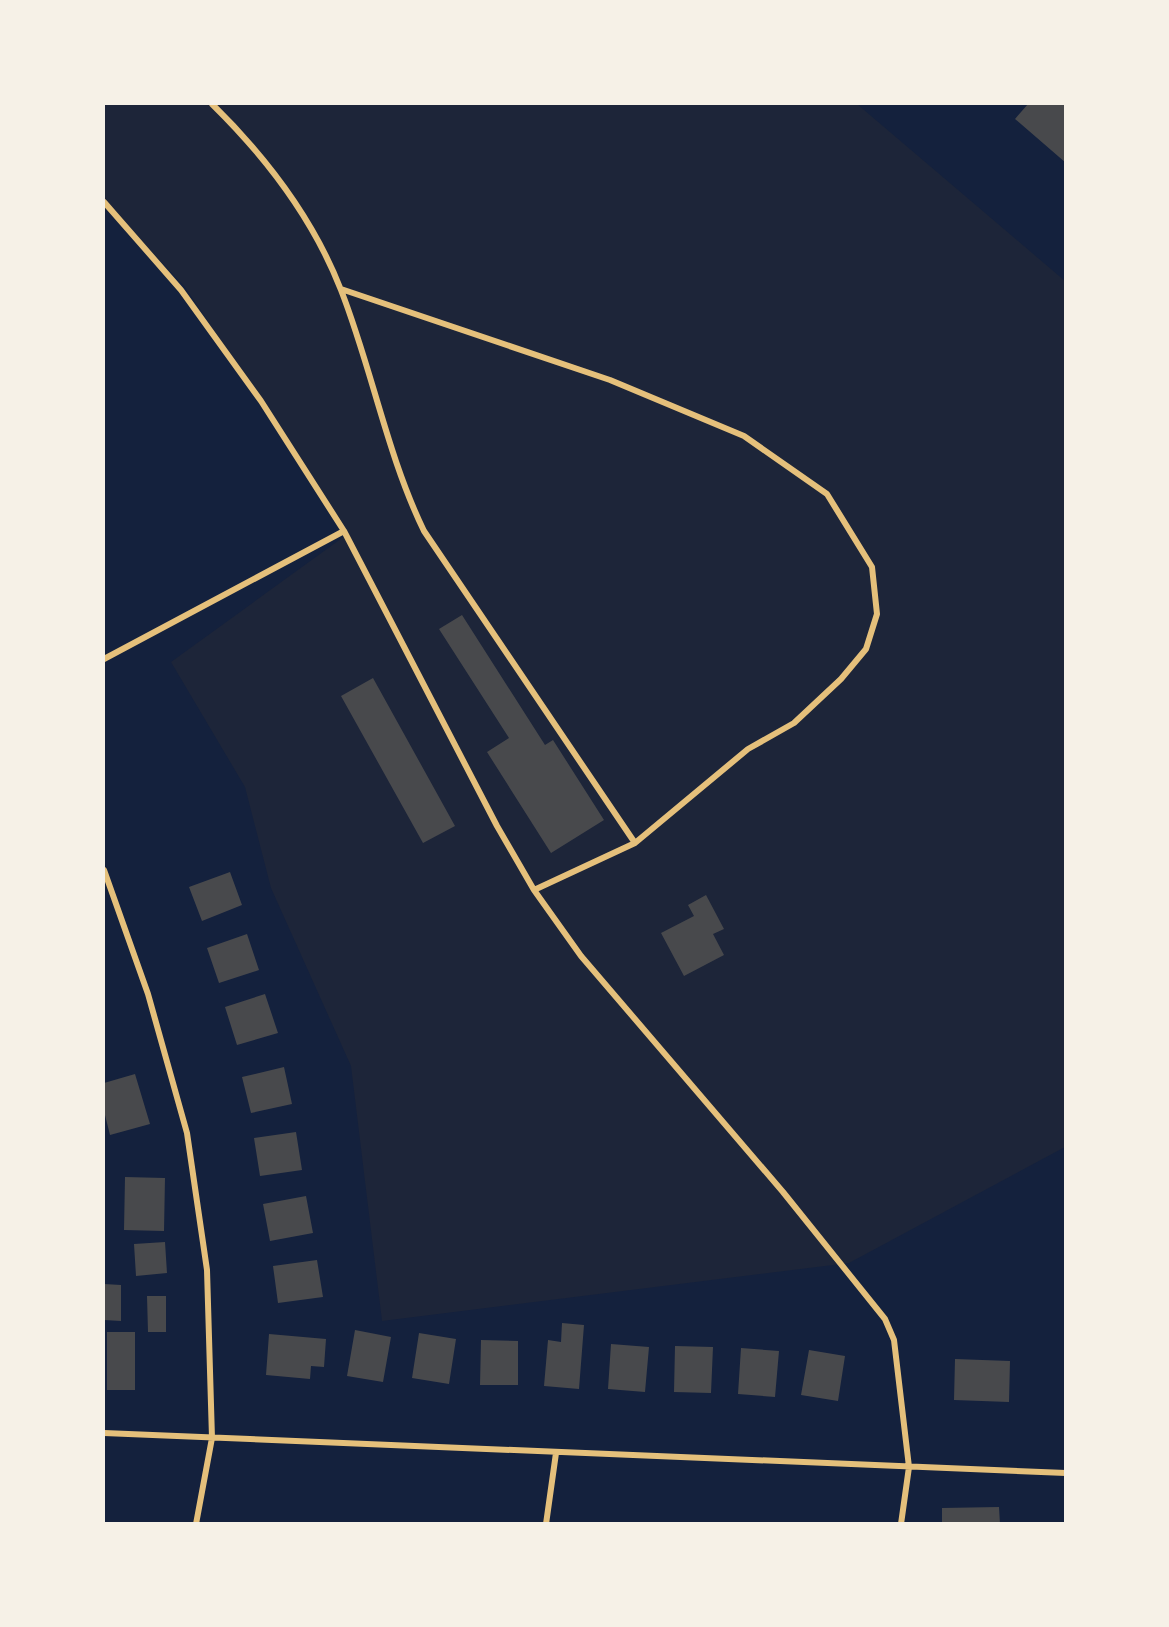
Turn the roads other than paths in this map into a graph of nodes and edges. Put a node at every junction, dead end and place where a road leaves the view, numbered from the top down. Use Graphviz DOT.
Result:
graph roads {
  1 [pos="212,104"];
  2 [pos="104,202"];
  3 [pos="341,289"];
  4 [pos="344,531"];
  5 [pos="104,659"];
  6 [pos="635,843"];
  7 [pos="104,870"];
  8 [pos="534,890"];
  9 [pos="104,1433"];
  10 [pos="212,1438"];
  11 [pos="556,1453"];
  12 [pos="909,1467"];
  13 [pos="1065,1473"];
  14 [pos="196,1524"];
  15 [pos="546,1524"];
  16 [pos="901,1524"];
  1 -- 3 [label="street"];
  2 -- 4 [label="street"];
  3 -- 6 [label="street"];
  3 -- 6 [label="street"];
  4 -- 5 [label="street"];
  4 -- 8 [label="street"];
  6 -- 8 [label="street"];
  7 -- 10 [label="street"];
  8 -- 12 [label="street"];
  9 -- 10 [label="street"];
  10 -- 11 [label="street"];
  10 -- 14 [label="street"];
  11 -- 12 [label="street"];
  11 -- 15 [label="street"];
  12 -- 13 [label="street"];
  12 -- 16 [label="street"];
}
